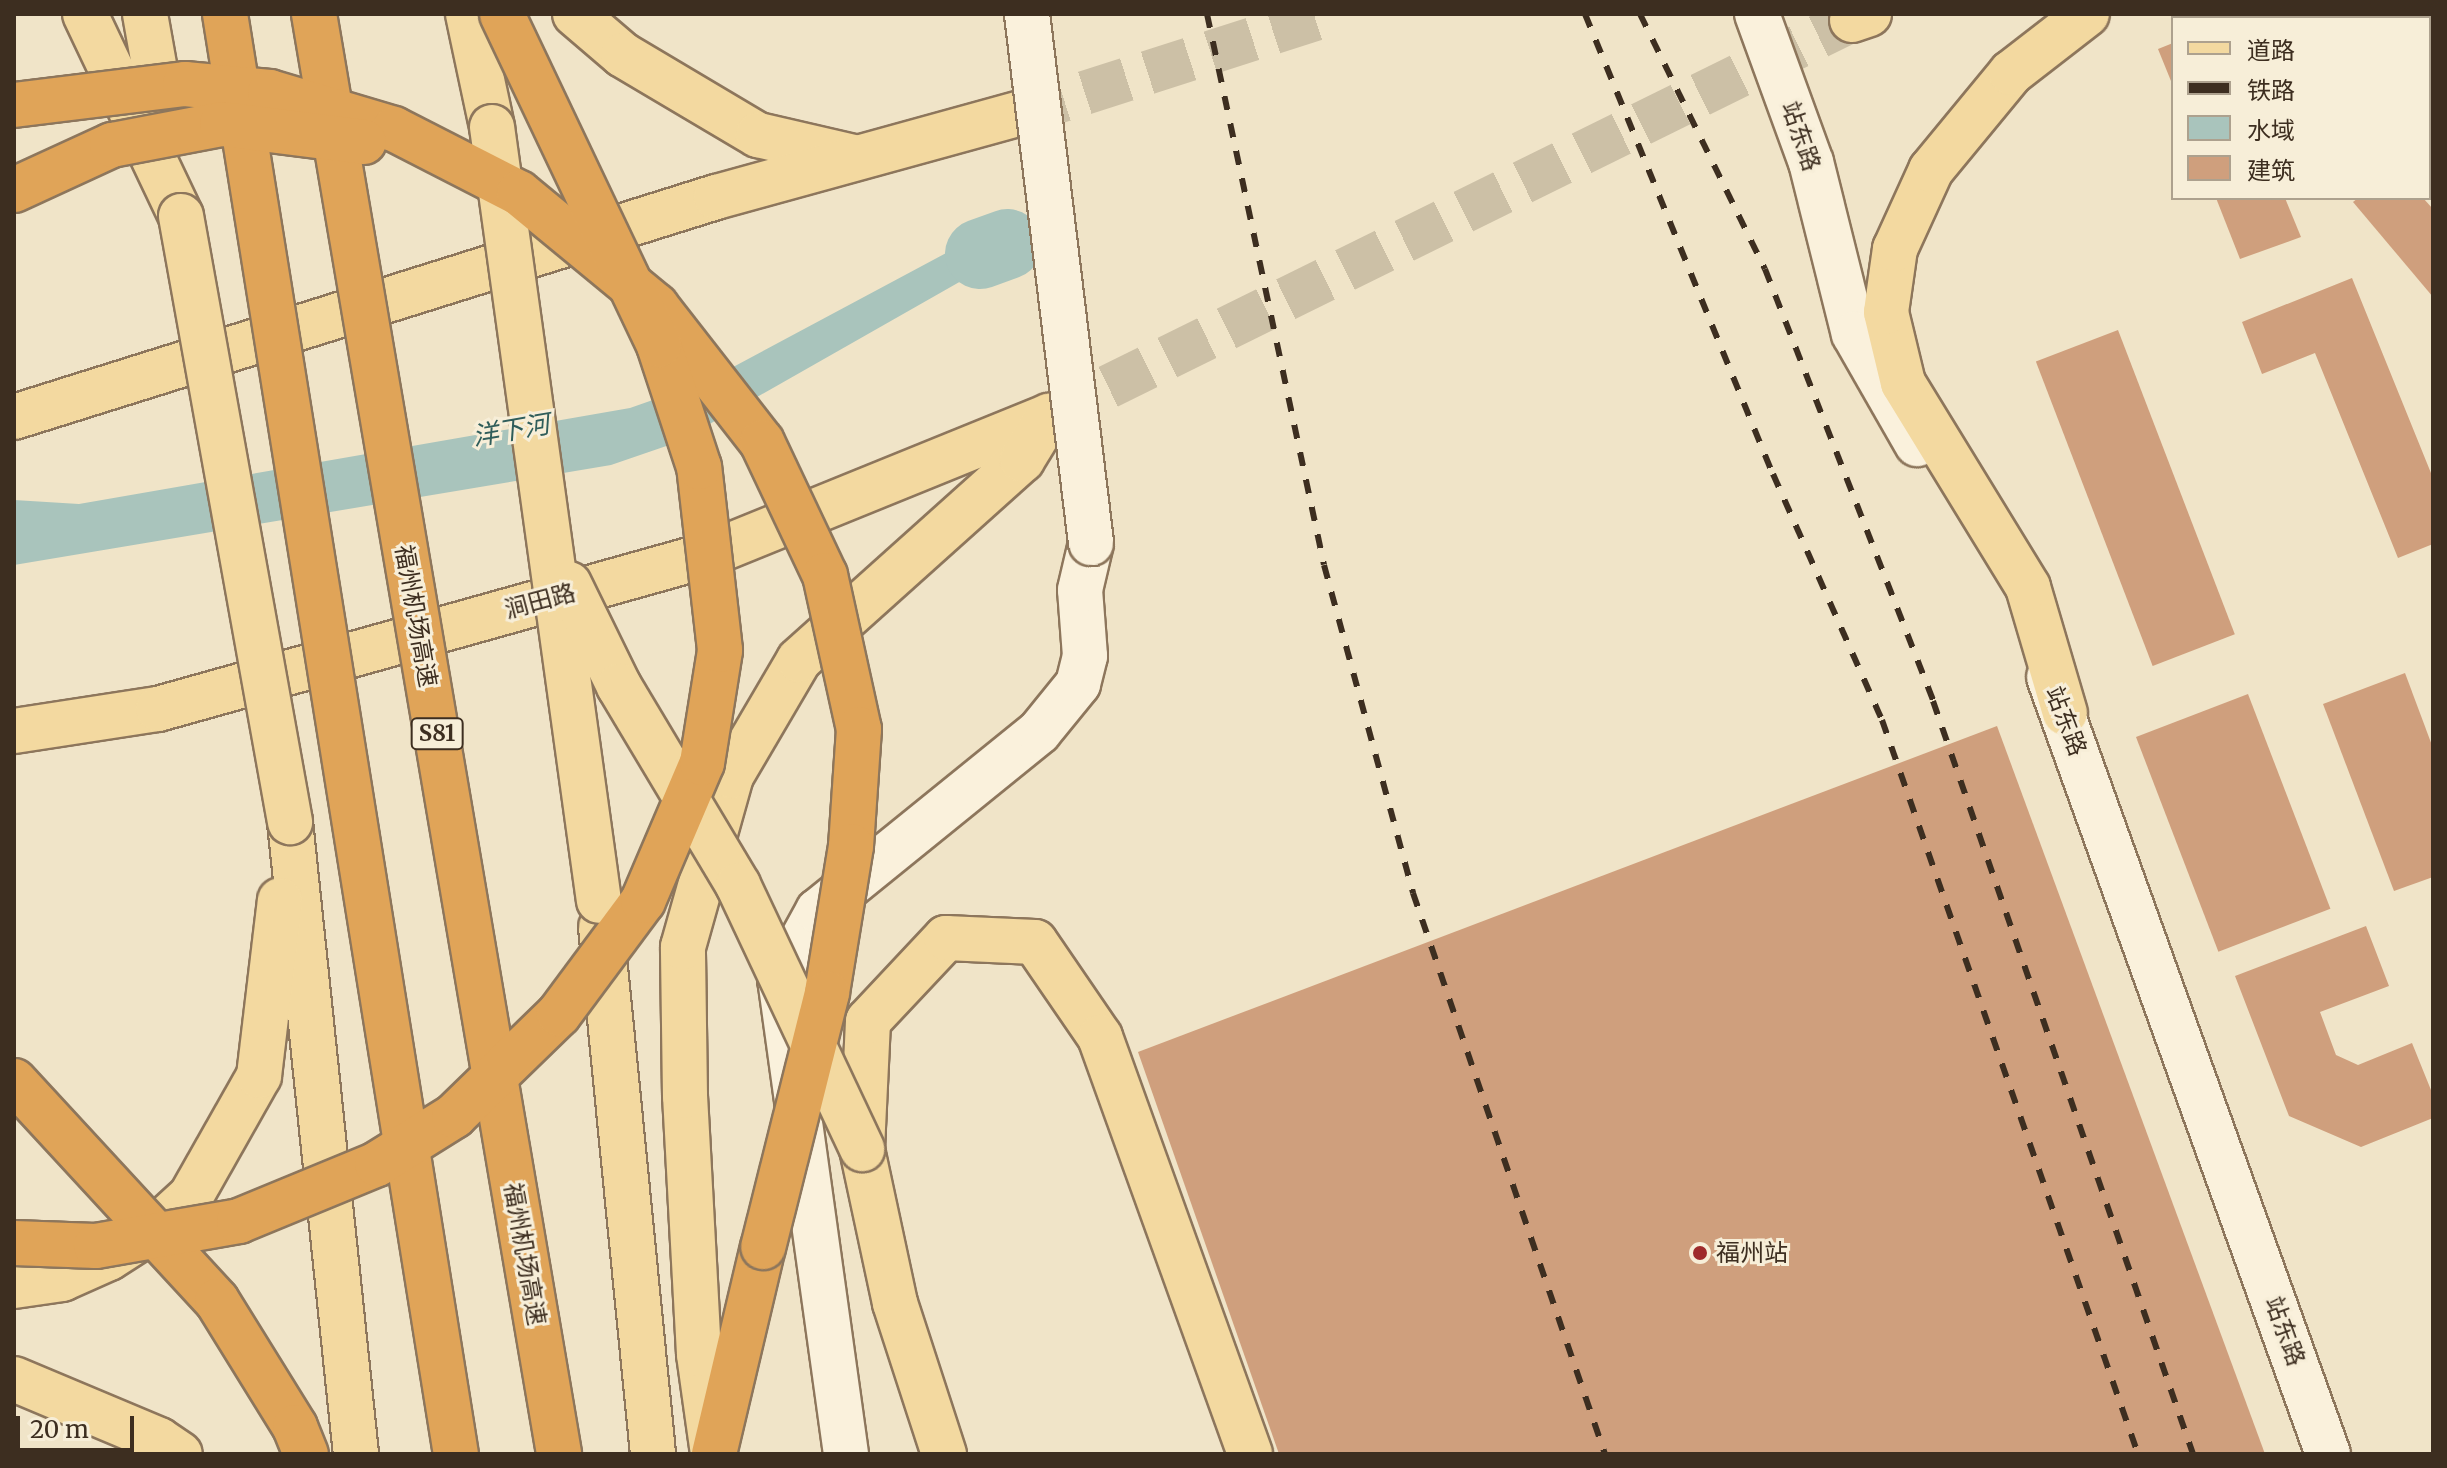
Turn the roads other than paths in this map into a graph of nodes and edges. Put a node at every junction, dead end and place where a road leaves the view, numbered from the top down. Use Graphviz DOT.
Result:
graph roads {
  1 [pos="85,14"];
  2 [pos="145,14"];
  3 [pos="225,14"];
  4 [pos="314,14"];
  5 [pos="468,14"];
  6 [pos="502,14"];
  7 [pos="575,14"];
  8 [pos="1027,14"];
  9 [pos="1757,14"];
  10 [pos="2087,14"];
  11 [pos="14,105"];
  12 [pos="1022,113"];
  13 [pos="438,151"];
  14 [pos="855,158"];
  15 [pos="14,190"];
  16 [pos="181,216"];
  17 [pos="14,417"];
  18 [pos="553,550"];
  19 [pos="2065,713"];
  20 [pos="14,731"];
  21 [pos="290,822"];
  22 [pos="14,1081"];
  23 [pos="862,1149"];
  24 [pos="14,1243"];
  25 [pos="14,1286"];
  26 [pos="14,1379"];
  27 [pos="180,1454"];
  28 [pos="306,1454"];
  29 [pos="356,1454"];
  30 [pos="456,1454"];
  31 [pos="559,1454"];
  32 [pos="653,1454"];
  33 [pos="714,1454"];
  34 [pos="846,1454"];
  35 [pos="944,1454"];
  36 [pos="1250,1454"];
  37 [pos="2328,1454"];
  1 -- 16 [label="main road"];
  2 -- 16 [label="main road"];
  3 -- 30 [label="highway, bridge"];
  4 -- 31 [label="highway, 福州机场高速 / S81, bridge"];
  5 -- 18 [label="main road, bridge"];
  6 -- 24 [label="highway, bridge"];
  7 -- 14 [label="main road"];
  8 -- 34 [label="street, bridge"];
  9 -- 19 [label="street, 站东路"];
  10 -- 19 [label="main road"];
  11 -- 13 [label="highway, bridge"];
  12 -- 14 [label="main road"];
  13 -- 15 [label="highway, bridge"];
  13 -- 33 [label="highway, bridge"];
  14 -- 17 [label="main road"];
  16 -- 21 [label="main road, bridge"];
  18 -- 23 [label="main road, bridge"];
  18 -- 32 [label="main road, bridge"];
  19 -- 37 [label="street, 站东路"];
  20 -- 33 [label="main road, 涧田路"];
  21 -- 25 [label="main road"];
  21 -- 29 [label="main road"];
  22 -- 28 [label="highway, bridge"];
  23 -- 35 [label="main road"];
  23 -- 36 [label="main road"];
  26 -- 27 [label="main road"];
}
